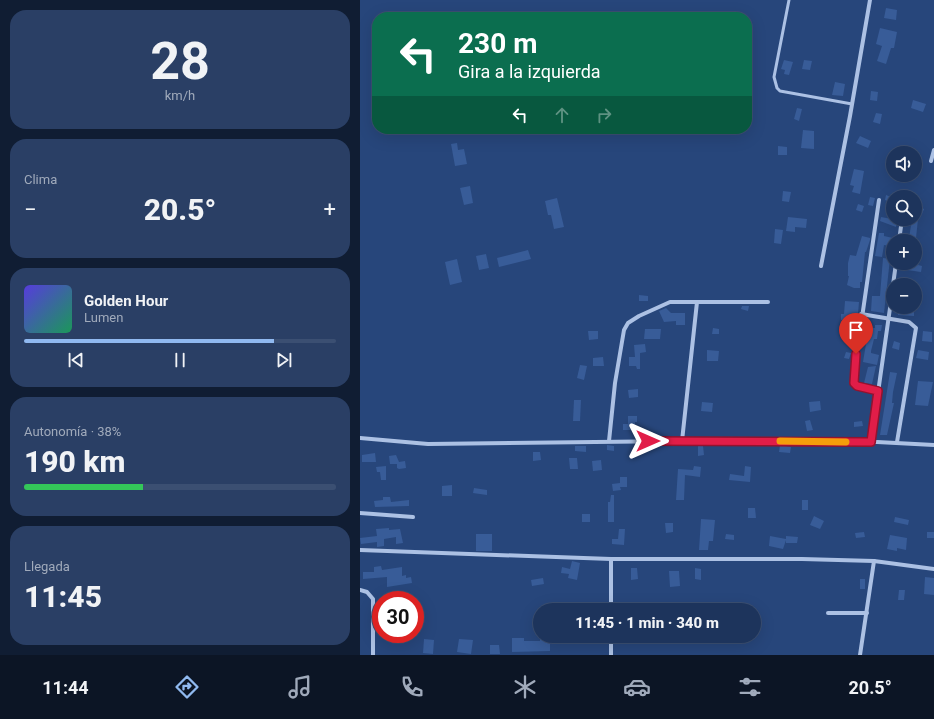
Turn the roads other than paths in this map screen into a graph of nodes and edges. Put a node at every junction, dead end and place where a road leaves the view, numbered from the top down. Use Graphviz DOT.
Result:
graph roads {
  1 [pos="789,0"];
  2 [pos="870,0"];
  3 [pos="852,104"];
  4 [pos="934,150"];
  5 [pos="932,161"];
  6 [pos="879,200"];
  7 [pos="820,266"];
  8 [pos="697,302"];
  9 [pos="768,302"];
  10 [pos="861,314"];
  11 [pos="890,314"];
  12 [pos="889,319"];
  13 [pos="878,391"];
  14 [pos="360,438"];
  15 [pos="609,441"];
  16 [pos="682,441"];
  17 [pos="871,442"];
  18 [pos="897,442"];
  19 [pos="934,445"];
  20 [pos="360,513"];
  21 [pos="413,517"];
  22 [pos="360,550"];
  23 [pos="611,559"];
  24 [pos="874,561"];
  25 [pos="934,569"];
  26 [pos="360,590"];
  27 [pos="611,603"];
  28 [pos="828,613"];
  29 [pos="867,613"];
  30 [pos="611,643"];
  31 [pos="372,655"];
  32 [pos="611,655"];
  33 [pos="860,655"];
  1 -- 3 [label="lane"];
  2 -- 3 [label="street"];
  3 -- 7 [label="street"];
  4 -- 5 [label="street"];
  6 -- 10 [label="street"];
  8 -- 9 [label="street"];
  8 -- 15 [label="street"];
  8 -- 16 [label="street"];
  10 -- 12 [label="street"];
  10 -- 13 [label="street"];
  11 -- 12 [label="street"];
  12 -- 13 [label="street"];
  12 -- 18 [label="street"];
  13 -- 17 [label="street"];
  14 -- 15 [label="street"];
  15 -- 16 [label="street"];
  16 -- 17 [label="street"];
  17 -- 18 [label="street"];
  18 -- 19 [label="street"];
  20 -- 21 [label="street"];
  22 -- 23 [label="street"];
  23 -- 24 [label="street"];
  23 -- 27 [label="street"];
  24 -- 25 [label="street"];
  24 -- 29 [label="street"];
  26 -- 31 [label="street"];
  28 -- 29 [label="street"];
  29 -- 33 [label="street"];
  30 -- 32 [label="street"];
}
